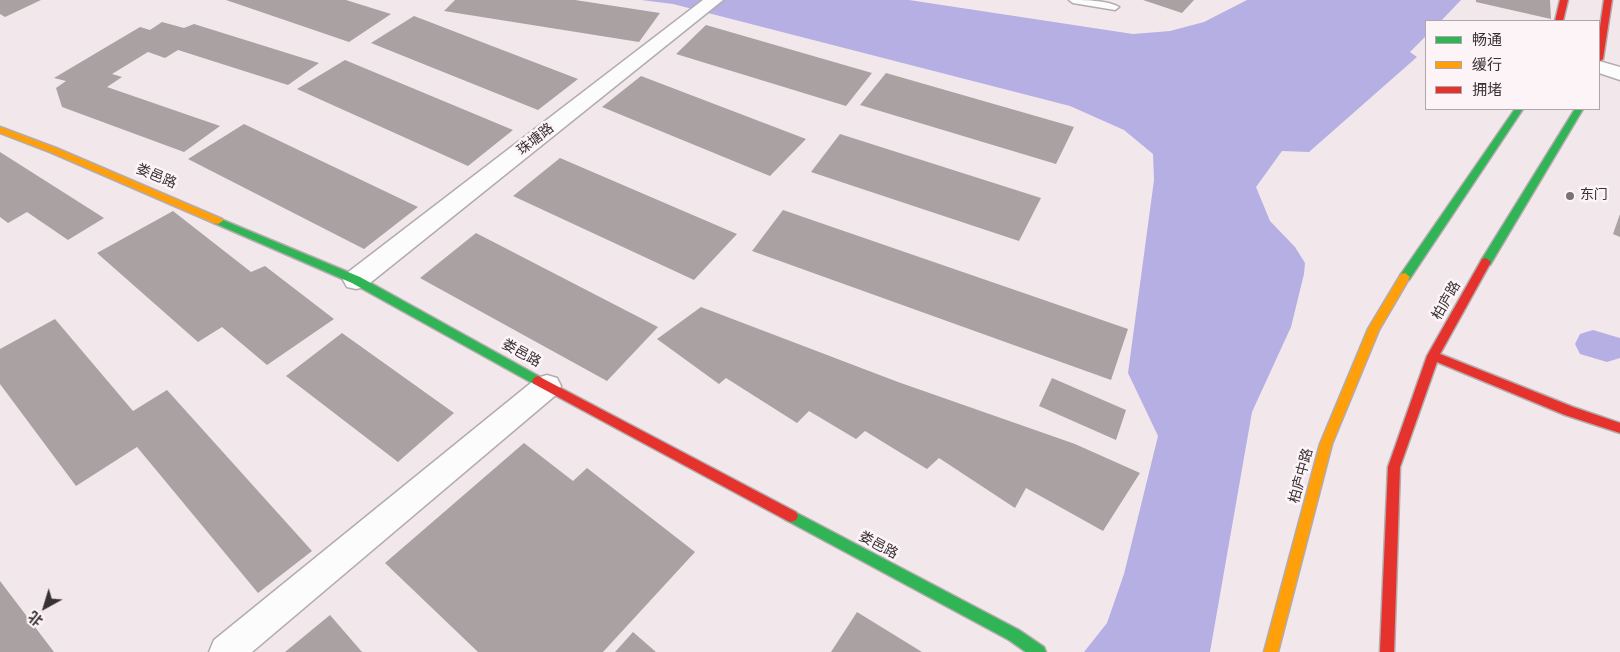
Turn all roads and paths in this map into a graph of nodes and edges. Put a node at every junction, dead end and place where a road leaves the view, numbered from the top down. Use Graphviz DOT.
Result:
graph roads {
  1 [pos="714,0"];
  2 [pos="1072,0"];
  3 [pos="1564,0"];
  4 [pos="1608,0"];
  5 [pos="1115,7"];
  6 [pos="1559,20"];
  7 [pos="1600,53"];
  8 [pos="1600,67"];
  9 [pos="1620,74"];
  10 [pos="1518,110"];
  11 [pos="1578,110"];
  12 [pos="0,130"];
  13 [pos="356,280"];
  14 [pos="1433,356"];
  15 [pos="547,386"];
  16 [pos="1620,428"];
  17 [pos="226,652"];
  18 [pos="1039,652"];
  19 [pos="1271,652"];
  20 [pos="1387,652"];
  1 -- 13 [label="street, 珠塘路"];
  2 -- 5 [label="lane"];
  3 -- 6 [label="main road"];
  4 -- 7 [label="main road"];
  8 -- 9 [label="street"];
  10 -- 19 [label="main road, 柏庐中路"];
  11 -- 14 [label="main road, 柏庐路"];
  12 -- 13 [label="main road, 娄邑路"];
  13 -- 15 [label="main road, 娄邑路"];
  14 -- 16 [label="main road"];
  14 -- 20 [label="main road"];
  15 -- 17 [label="street"];
  15 -- 18 [label="main road, 娄邑路"];
}
